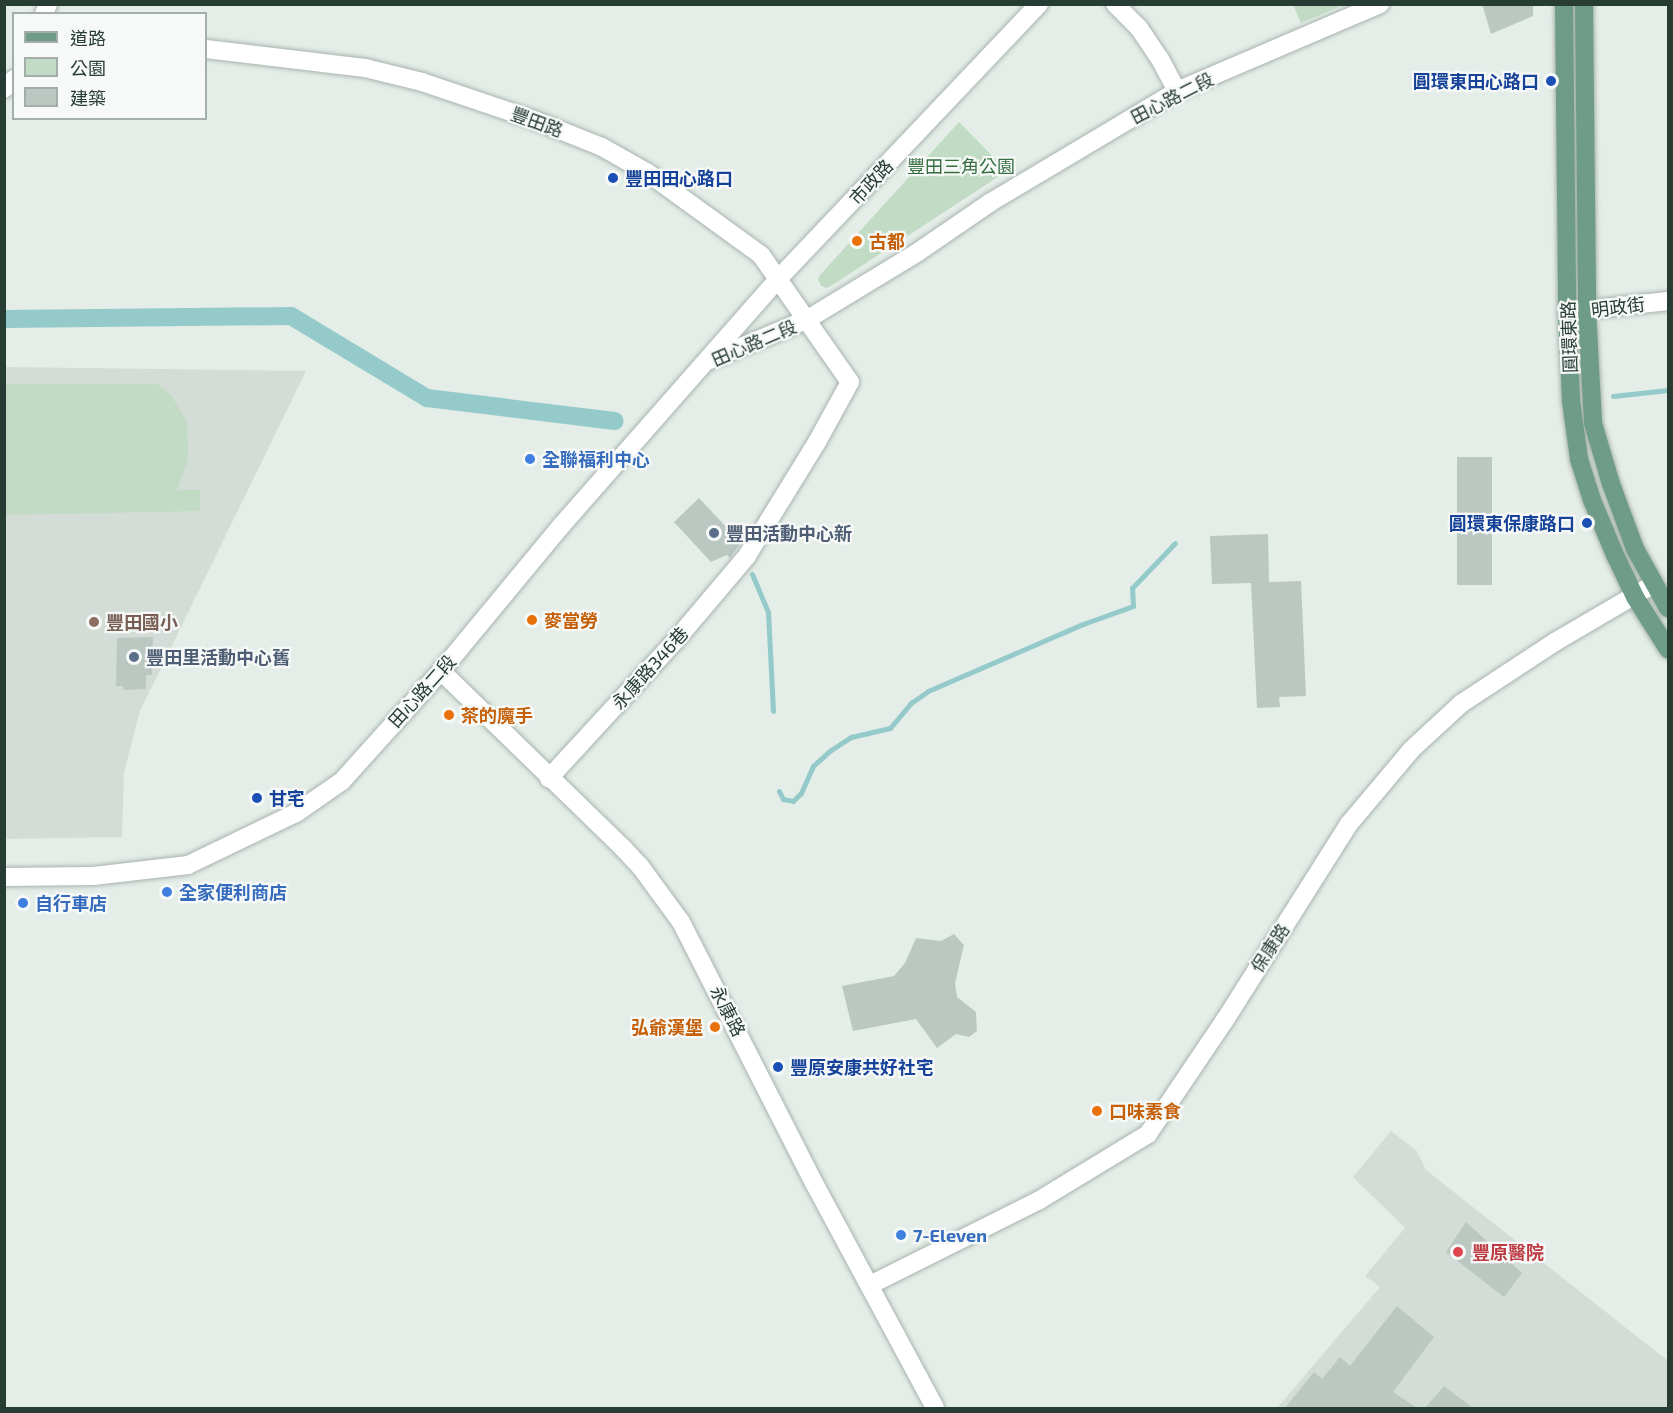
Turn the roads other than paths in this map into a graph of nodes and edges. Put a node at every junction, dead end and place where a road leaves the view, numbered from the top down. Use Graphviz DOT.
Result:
graph roads {
  1 [pos="1039,4"];
  2 [pos="1114,4"];
  3 [pos="1380,4"];
  4 [pos="1564,4"];
  5 [pos="1584,4"];
  6 [pos="207,49"];
  7 [pos="1177,91"];
  8 [pos="779,278"];
  9 [pos="1668,301"];
  10 [pos="1587,310"];
  11 [pos="1567,312"];
  12 [pos="808,319"];
  13 [pos="706,362"];
  14 [pos="1654,584"];
  15 [pos="1635,597"];
  16 [pos="1668,608"];
  17 [pos="1668,649"];
  18 [pos="441,672"];
  19 [pos="549,778"];
  20 [pos="4,877"];
  21 [pos="870,1285"];
  22 [pos="935,1408"];
  1 -- 8 [label="street, 市政路"];
  2 -- 7 [label="street"];
  3 -- 7 [label="street, 田心路二段"];
  4 -- 11 [label="main road, 圓環東路"];
  5 -- 10 [label="main road, 圓環東路"];
  6 -- 8 [label="street, 豐田路"];
  7 -- 12 [label="street, 田心路二段"];
  8 -- 12 [label="street, 豐田路"];
  8 -- 13 [label="street, 市政路"];
  9 -- 10 [label="street, 明政街"];
  10 -- 11 [label="street, 明政街"];
  10 -- 14 [label="main road, 圓環東路"];
  11 -- 15 [label="main road, 圓環東路"];
  12 -- 13 [label="street, 田心路二段"];
  12 -- 19 [label="street, 永康路346巷"];
  13 -- 18 [label="street, 田心路二段"];
  14 -- 15 [label="street, 保康路"];
  14 -- 16 [label="main road, 圓環東路"];
  15 -- 17 [label="main road, 圓環東路"];
  15 -- 21 [label="street, 保康路"];
  18 -- 19 [label="street, 永康路"];
  18 -- 20 [label="street, 田心路二段"];
  19 -- 21 [label="street, 永康路"];
  21 -- 22 [label="street, 永康路"];
}
